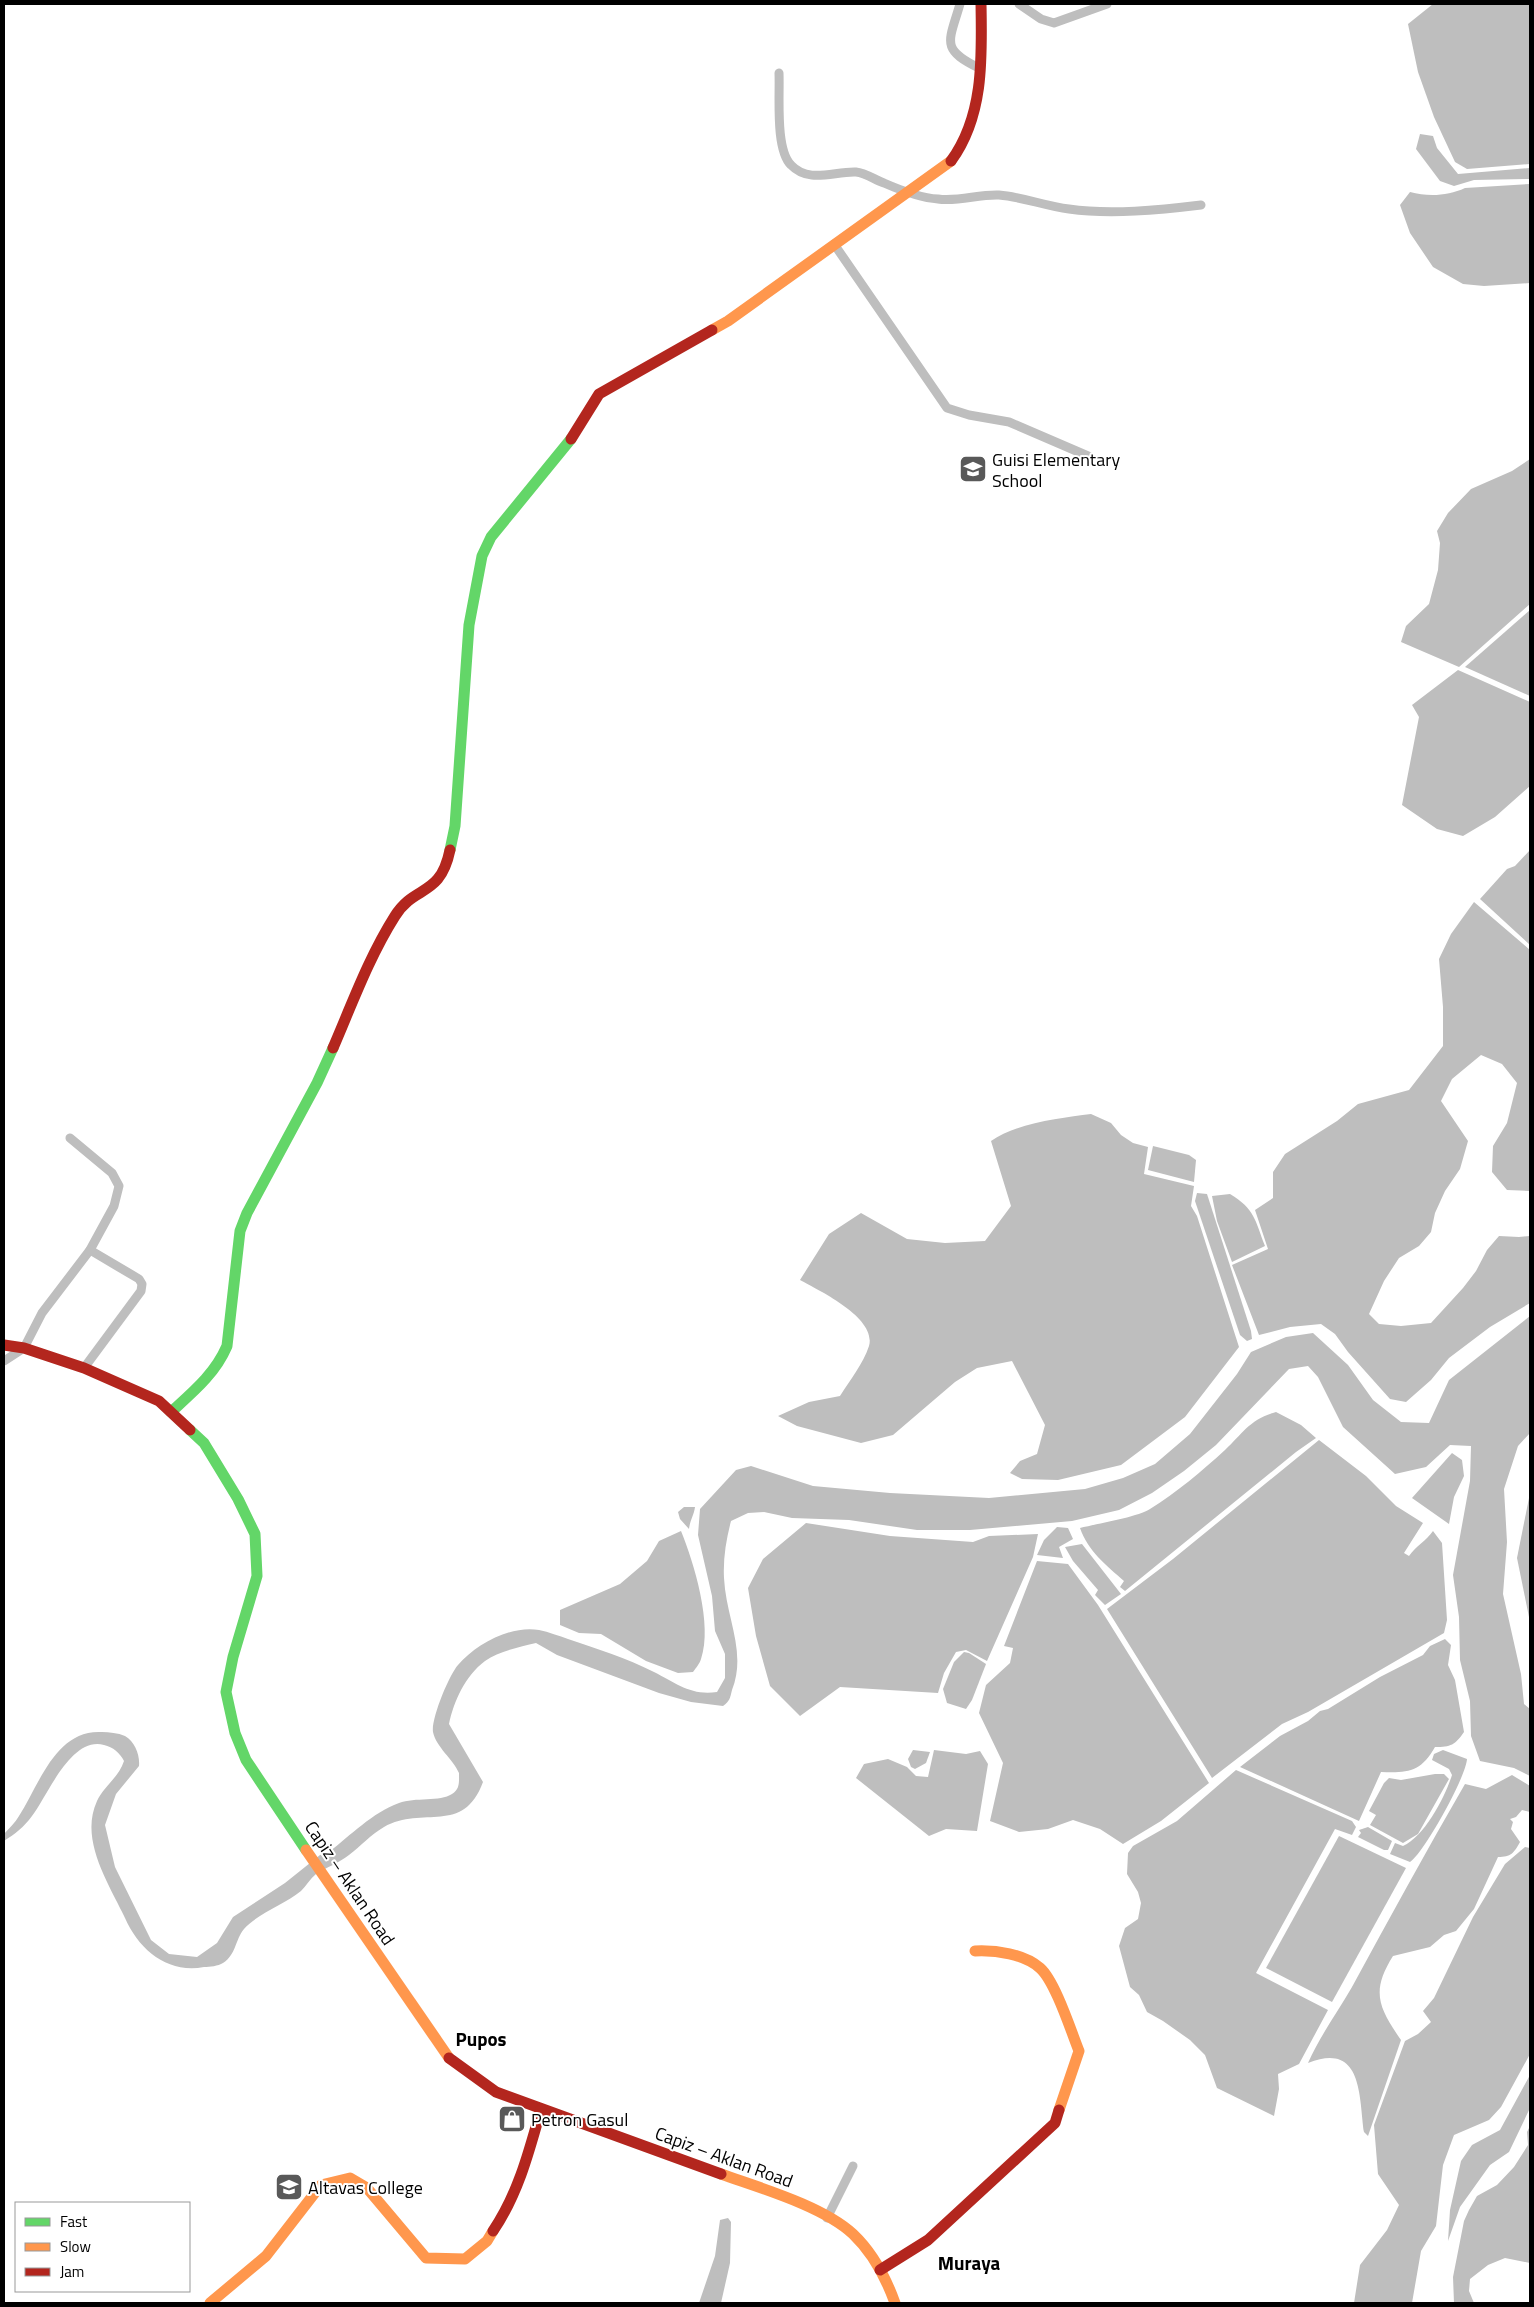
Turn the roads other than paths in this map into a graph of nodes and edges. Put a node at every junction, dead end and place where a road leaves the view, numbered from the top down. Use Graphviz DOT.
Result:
graph roads {
  1 [pos="960,4"];
  2 [pos="981,4"];
  3 [pos="1019,4"];
  4 [pos="1107,4"];
  5 [pos="979,68"];
  6 [pos="779,73"];
  7 [pos="911,192"];
  8 [pos="1201,205"];
  9 [pos="834,244"];
  10 [pos="1088,456"];
  11 [pos="70,1138"];
  12 [pos="90,1250"];
  13 [pos="4,1345"];
  14 [pos="24,1348"];
  15 [pos="4,1361"];
  16 [pos="84,1368"];
  17 [pos="172,1412"];
  18 [pos="976,1951"];
  19 [pos="541,2109"];
  20 [pos="853,2166"];
  21 [pos="827,2218"];
  22 [pos="880,2270"];
  23 [pos="210,2303"];
  24 [pos="895,2303"];
  1 -- 5 [label="street"];
  2 -- 5 [label="street"];
  3 -- 4 [label="street"];
  5 -- 7 [label="street"];
  6 -- 7 [label="street"];
  7 -- 8 [label="street"];
  7 -- 9 [label="street"];
  9 -- 10 [label="street"];
  9 -- 17 [label="street"];
  11 -- 12 [label="street"];
  12 -- 14 [label="street"];
  12 -- 16 [label="street"];
  13 -- 14 [label="street, Capiz – Aklan Road"];
  14 -- 15 [label="street"];
  14 -- 16 [label="street, Capiz – Aklan Road"];
  16 -- 17 [label="street, Capiz – Aklan Road"];
  17 -- 19 [label="street, Capiz – Aklan Road"];
  18 -- 22 [label="street"];
  19 -- 21 [label="street, Capiz – Aklan Road"];
  19 -- 23 [label="street"];
  20 -- 21 [label="street"];
  21 -- 22 [label="street, Capiz – Aklan Road"];
  22 -- 24 [label="street, Capiz – Aklan Road"];
}
